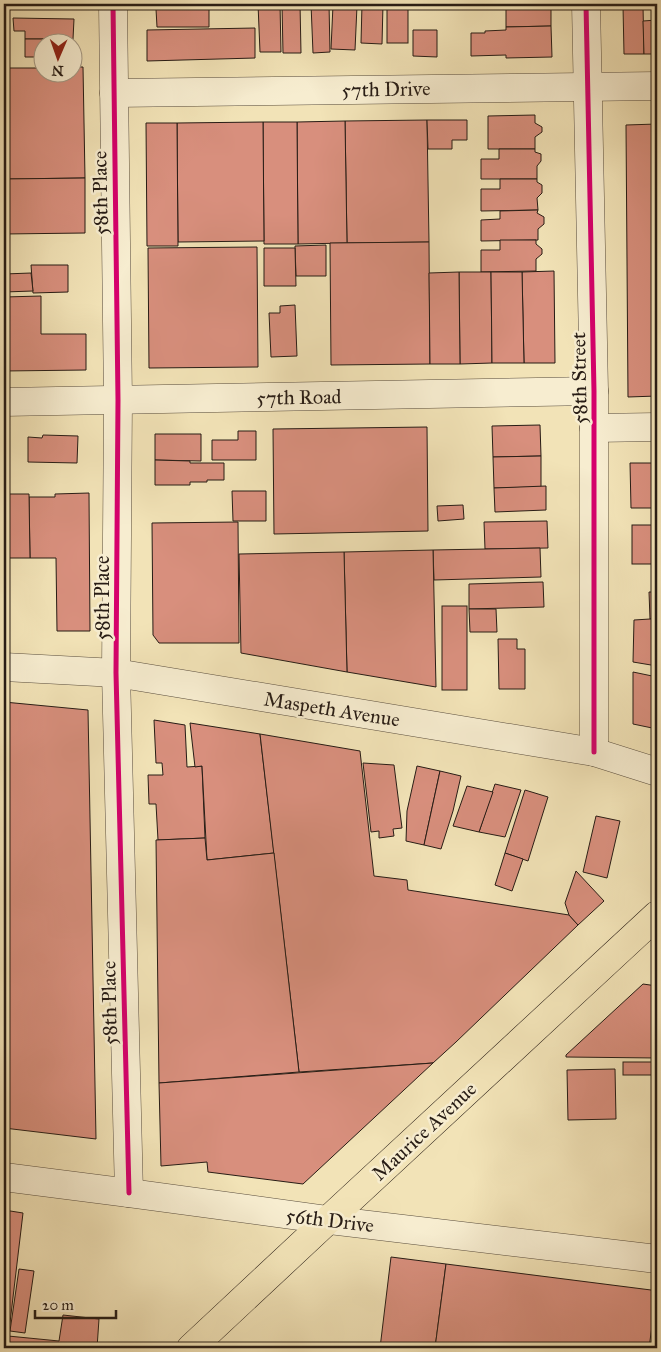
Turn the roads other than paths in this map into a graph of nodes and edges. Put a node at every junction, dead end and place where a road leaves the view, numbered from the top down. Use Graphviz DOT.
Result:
graph roads {
  1 [pos="113,4"];
  2 [pos="586,4"];
  3 [pos="588,86"];
  4 [pos="657,86"];
  5 [pos="114,93"];
  6 [pos="594,391"];
  7 [pos="118,400"];
  8 [pos="4,402"];
  9 [pos="657,427"];
  10 [pos="594,428"];
  11 [pos="4,666"];
  12 [pos="116,673"];
  13 [pos="594,752"];
  14 [pos="657,772"];
  15 [pos="657,915"];
  16 [pos="4,1177"];
  17 [pos="129,1192"];
  18 [pos="328,1220"];
  19 [pos="657,1259"];
  20 [pos="191,1348"];
  1 -- 5 [label="street, 58th Place"];
  2 -- 3 [label="street, 58th Street"];
  3 -- 4 [label="street, 57th Drive"];
  3 -- 5 [label="street, 57th Drive"];
  3 -- 6 [label="street, 58th Street"];
  5 -- 7 [label="street, 58th Place"];
  6 -- 7 [label="street, 57th Road"];
  6 -- 10 [label="street, 58th Street"];
  7 -- 8 [label="street, 57th Road"];
  7 -- 12 [label="street, 58th Place"];
  9 -- 10 [label="street"];
  10 -- 13 [label="street, 58th Street"];
  11 -- 12 [label="street, Maspeth Avenue"];
  12 -- 13 [label="street, Maspeth Avenue"];
  12 -- 17 [label="street, 58th Place"];
  13 -- 14 [label="street, Maspeth Avenue"];
  15 -- 18 [label="main road, Maurice Avenue"];
  16 -- 17 [label="street, 56th Drive"];
  17 -- 18 [label="street, 56th Drive"];
  18 -- 19 [label="street, 56th Drive"];
  18 -- 20 [label="main road, Maurice Avenue"];
}
